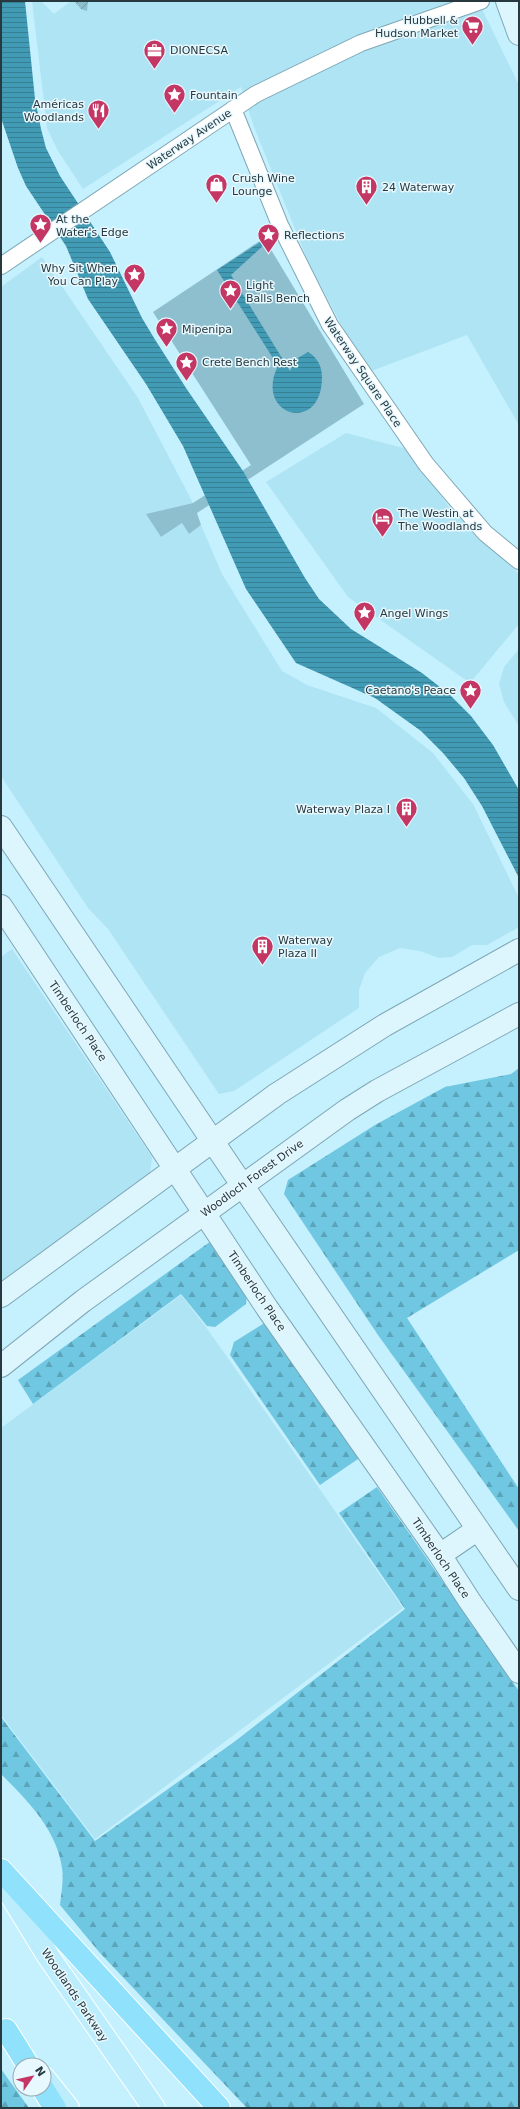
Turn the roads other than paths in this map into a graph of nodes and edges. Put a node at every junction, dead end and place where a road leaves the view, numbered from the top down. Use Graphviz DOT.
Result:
graph roads {
  1 [pos="481,1"];
  2 [pos="507,1"];
  3 [pos="519,34"];
  4 [pos="233,109"];
  5 [pos="1,266"];
  6 [pos="519,561"];
  7 [pos="1,827"];
  8 [pos="1,906"];
  9 [pos="519,950"];
  10 [pos="519,1014"];
  11 [pos="213,1141"];
  12 [pos="175,1168"];
  13 [pos="243,1186"];
  14 [pos="204,1213"];
  15 [pos="1,1296"];
  16 [pos="1,1366"];
  17 [pos="478,1529"];
  18 [pos="440,1555"];
  19 [pos="519,1589"];
  20 [pos="519,1672"];
  21 [pos="1,1870"];
  22 [pos="1,1879"];
  23 [pos="4,2027"];
  24 [pos="23,2057"];
  25 [pos="28,2057"];
  26 [pos="52,2088"];
  27 [pos="48,2097"];
  28 [pos="55,2108"];
  29 [pos="68,2108"];
  30 [pos="154,2108"];
  31 [pos="219,2108"];
  1 -- 4 [label="street, Waterway Avenue"];
  2 -- 3 [label="street"];
  4 -- 5 [label="street, Waterway Avenue"];
  4 -- 6 [label="street, Waterway Square Place"];
  7 -- 11 [label="street"];
  8 -- 12 [label="street, Timberloch Place"];
  9 -- 11 [label="street"];
  10 -- 13 [label="street, Woodloch Forest Drive"];
  11 -- 12 [label="street"];
  11 -- 13 [label="street"];
  12 -- 14 [label="street, Timberloch Place"];
  12 -- 15 [label="street"];
  13 -- 14 [label="street, Woodloch Forest Drive"];
  13 -- 17 [label="street"];
  14 -- 16 [label="street, Woodloch Forest Drive"];
  14 -- 18 [label="street, Timberloch Place"];
  17 -- 18 [label="street"];
  17 -- 19 [label="street"];
  18 -- 20 [label="street, Timberloch Place"];
  21 -- 31 [label="highway"];
  22 -- 30 [label="main road, Woodlands Parkway"];
  23 -- 24 [label="highway"];
  23 -- 25 [label="main road"];
  26 -- 29 [label="main road"];
  27 -- 28 [label="highway"];
}
